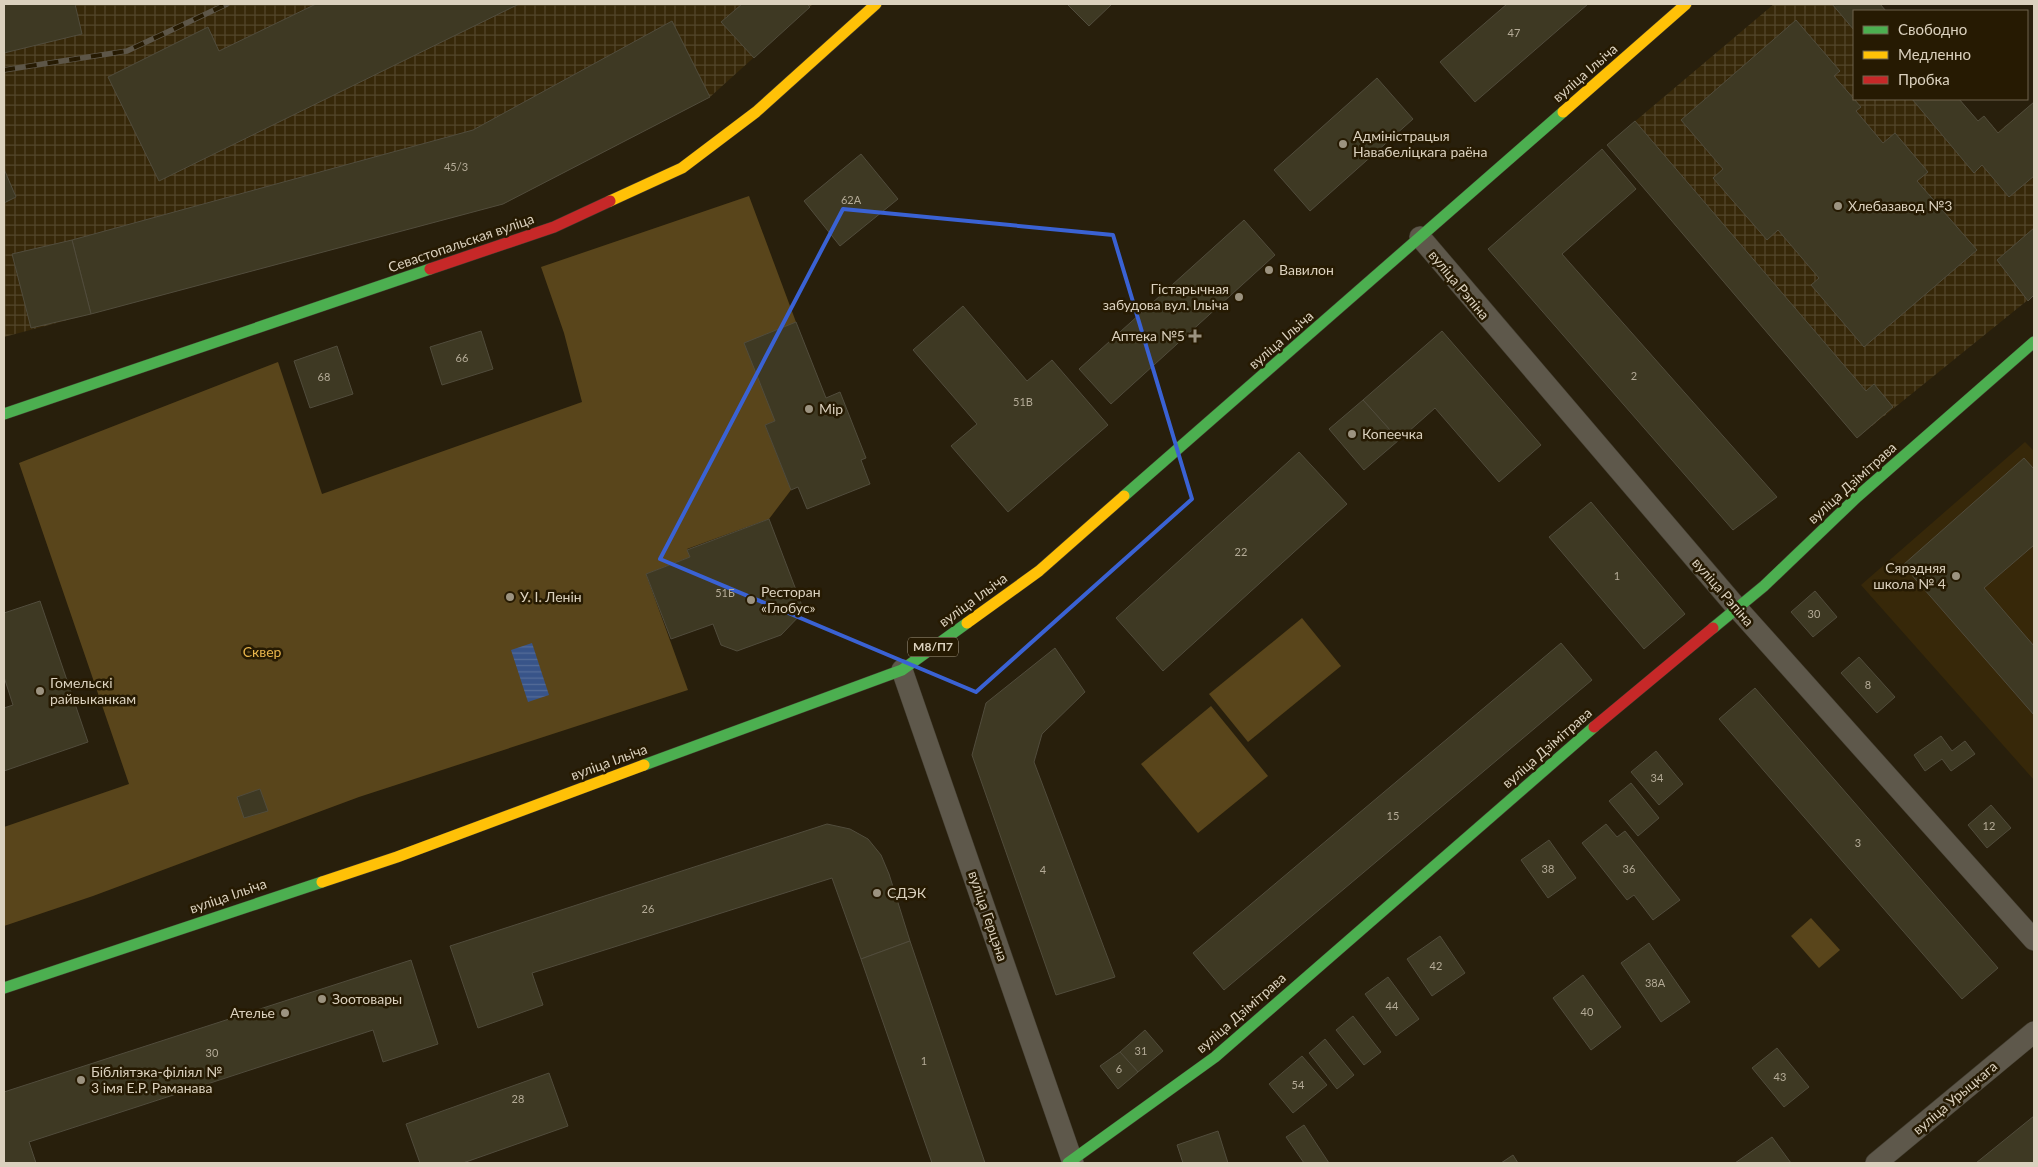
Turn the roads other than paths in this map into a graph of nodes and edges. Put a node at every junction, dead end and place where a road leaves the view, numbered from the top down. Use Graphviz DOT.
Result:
graph roads {
  1 [pos="876,4"];
  2 [pos="1686,4"];
  3 [pos="1420,237"];
  4 [pos="2034,342"];
  5 [pos="4,414"];
  6 [pos="1737,608"];
  7 [pos="902,670"];
  8 [pos="2034,940"];
  9 [pos="4,988"];
  10 [pos="2034,1032"];
  11 [pos="1071,1162"];
  12 [pos="1876,1163"];
  1 -- 5 [label="street, Севастопальская вуліца"];
  2 -- 3 [label="street, вуліца Ільіча / М8/П7"];
  3 -- 6 [label="street, вуліца Рэпіна"];
  3 -- 7 [label="street, вуліца Ільіча / М8/П7"];
  4 -- 6 [label="street, вуліца Дзімітрава"];
  6 -- 8 [label="street, вуліца Рэпіна"];
  6 -- 11 [label="street, вуліца Дзімітрава"];
  7 -- 9 [label="street, вуліца Ільіча / М8/П7"];
  7 -- 11 [label="street, вуліца Герцэна"];
  10 -- 12 [label="street, вуліца Урыцкага"];
}
